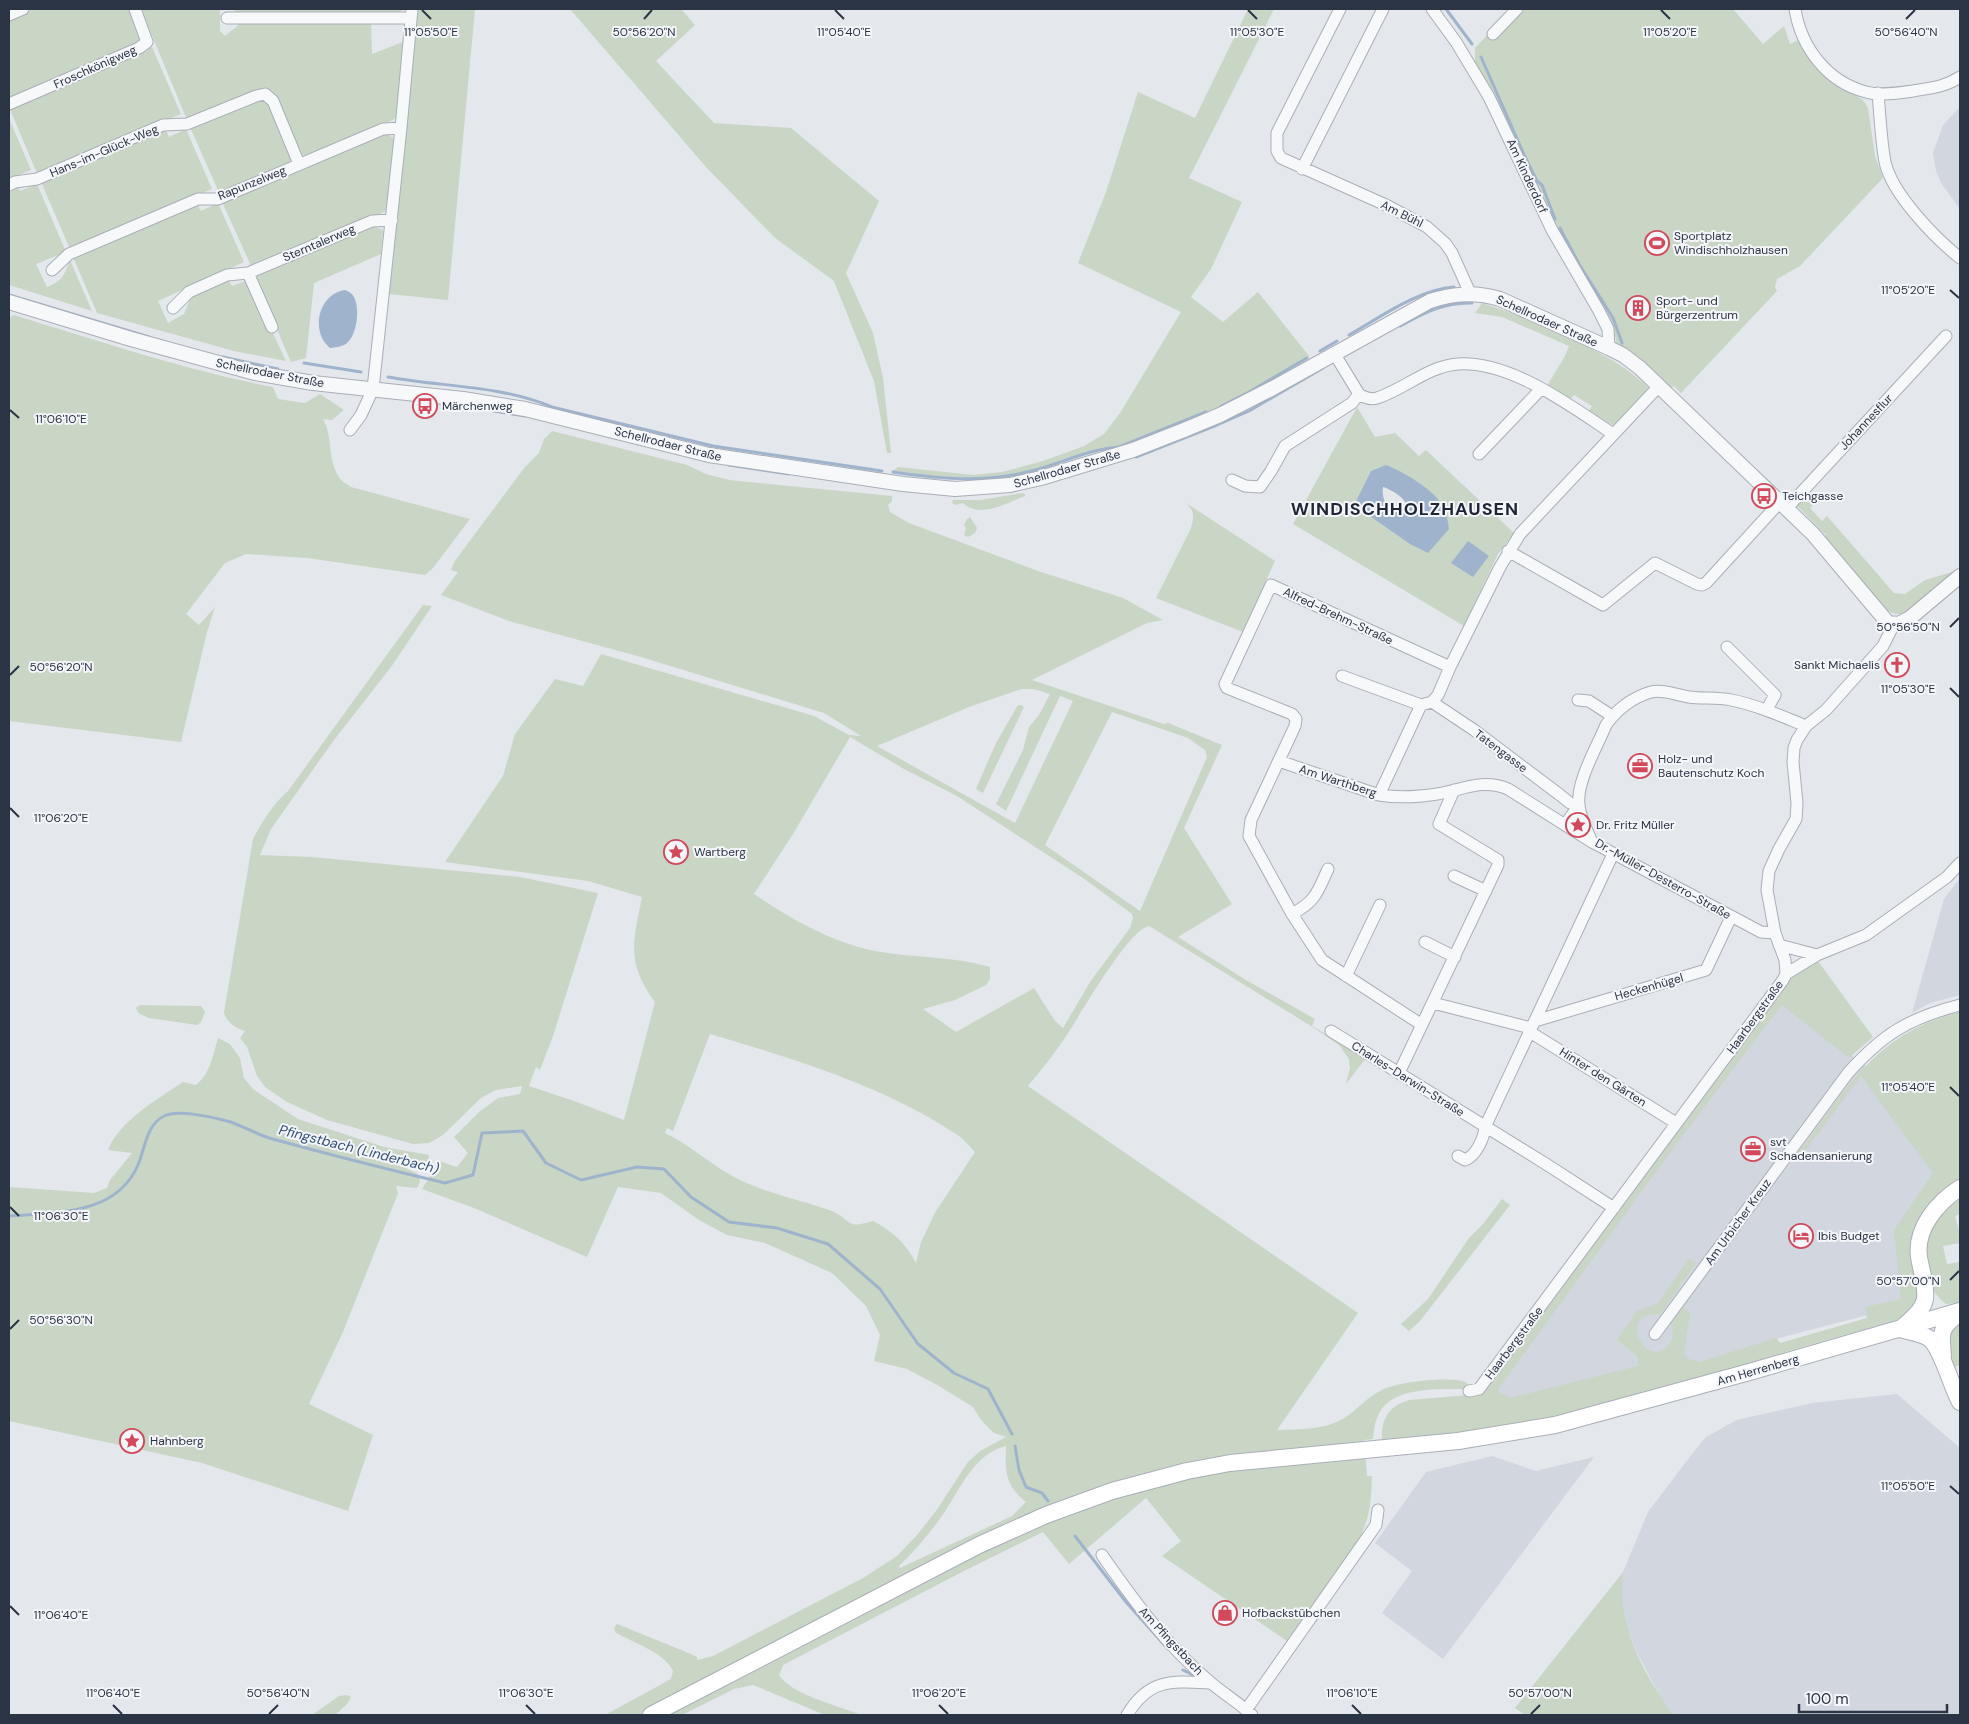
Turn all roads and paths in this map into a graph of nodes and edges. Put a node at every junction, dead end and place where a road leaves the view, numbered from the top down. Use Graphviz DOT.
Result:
graph roads {
  1 [pos="23,9"];
  2 [pos="135,9"];
  3 [pos="1340,9"];
  4 [pos="1383,9"];
  5 [pos="1432,9"];
  6 [pos="1517,9"];
  7 [pos="1795,9"];
  8 [pos="412,13"];
  9 [pos="9,15"];
  10 [pos="227,18"];
  11 [pos="1493,34"];
  12 [pos="1960,77"];
  13 [pos="1878,93"];
  14 [pos="9,104"];
  15 [pos="401,128"];
  16 [pos="300,164"];
  17 [pos="1302,169"];
  18 [pos="9,185"];
  19 [pos="392,220"];
  20 [pos="1960,258"];
  21 [pos="52,270"];
  22 [pos="248,274"];
  23 [pos="1470,293"];
  24 [pos="9,302"];
  25 [pos="173,308"];
  26 [pos="272,327"];
  27 [pos="1946,336"];
  28 [pos="1609,348"];
  29 [pos="1334,353"];
  30 [pos="1659,386"];
  31 [pos="373,389"];
  32 [pos="1541,389"];
  33 [pos="1359,394"];
  34 [pos="350,430"];
  35 [pos="1613,434"];
  36 [pos="1478,454"];
  37 [pos="1232,480"];
  38 [pos="1784,505"];
  39 [pos="1508,550"];
  40 [pos="1960,576"];
  41 [pos="1894,624"];
  42 [pos="1727,647"];
  43 [pos="1450,667"];
  44 [pos="1342,676"];
  45 [pos="1578,700"];
  46 [pos="1427,703"];
  47 [pos="1767,710"];
  48 [pos="1612,716"];
  49 [pos="1806,726"];
  50 [pos="1278,761"];
  51 [pos="1454,790"];
  52 [pos="1379,795"];
  53 [pos="1579,805"];
  54 [pos="1565,825"];
  55 [pos="1592,842"];
  56 [pos="1613,854"];
  57 [pos="1960,863"];
  58 [pos="1328,869"];
  59 [pos="1454,876"];
  60 [pos="1486,891"];
  61 [pos="1380,905"];
  62 [pos="1292,914"];
  63 [pos="1731,917"];
  64 [pos="1775,934"];
  65 [pos="1425,942"];
  66 [pos="1779,945"];
  67 [pos="1817,955"];
  68 [pos="1455,957"];
  69 [pos="1786,974"];
  70 [pos="1346,976"];
  71 [pos="1433,1003"];
  72 [pos="1960,1005"];
  73 [pos="1422,1026"];
  74 [pos="1532,1027"];
  75 [pos="1330,1031"];
  76 [pos="1399,1073"];
  77 [pos="1676,1124"];
  78 [pos="1485,1127"];
  79 [pos="1458,1156"];
  80 [pos="1960,1188"];
  81 [pos="1614,1208"];
  82 [pos="1924,1285"];
  83 [pos="1960,1311"];
  84 [pos="1900,1329"];
  85 [pos="1655,1334"];
  86 [pos="1944,1363"];
  87 [pos="1469,1391"];
  88 [pos="1960,1402"];
  89 [pos="1378,1510"];
  90 [pos="1102,1555"];
  91 [pos="1211,1683"];
  92 [pos="1249,1712"];
  93 [pos="651,1715"];
  94 [pos="1127,1715"];
  1 -- 9 [label="street"];
  2 -- 14 [label="street, Froschkönigweg"];
  3 -- 17 [label="street, Am Bühl"];
  4 -- 17 [label="street"];
  5 -- 28 [label="street, Am Kinderdorf"];
  6 -- 11 [label="street"];
  7 -- 13 [label="street"];
  8 -- 10 [label="street"];
  8 -- 15 [label="street"];
  12 -- 13 [label="street"];
  13 -- 20 [label="street"];
  15 -- 16 [label="street, Rapunzelweg"];
  15 -- 19 [label="street"];
  16 -- 18 [label="street, Hans-im-Glück-Weg"];
  16 -- 21 [label="street, Rapunzelweg"];
  17 -- 23 [label="street, Am Bühl"];
  19 -- 22 [label="street, Sterntalerweg"];
  19 -- 31 [label="street"];
  22 -- 25 [label="street, Sterntalerweg"];
  22 -- 26 [label="street"];
  23 -- 28 [label="street, Schellrodaer Straße"];
  23 -- 29 [label="street, Schellrodaer Straße"];
  24 -- 31 [label="street, Schellrodaer Straße"];
  27 -- 38 [label="street, Johannesflur"];
  28 -- 30 [label="street, Schellrodaer Straße"];
  29 -- 31 [label="street, Schellrodaer Straße"];
  29 -- 33 [label="street"];
  30 -- 35 [label="street"];
  30 -- 38 [label="street, Schellrodaer Straße"];
  31 -- 34 [label="street"];
  32 -- 33 [label="street"];
  32 -- 35 [label="street"];
  32 -- 36 [label="street"];
  33 -- 37 [label="street"];
  35 -- 39 [label="street"];
  38 -- 39 [label="street, Johannesflur"];
  38 -- 41 [label="street, Schellrodaer Straße"];
  39 -- 43 [label="street"];
  40 -- 41 [label="street"];
  41 -- 49 [label="street, Haarbergstraße"];
  42 -- 47 [label="street"];
  43 -- 46 [label="street"];
  43 -- 50 [label="street, Alfred-Brehm-Straße"];
  44 -- 46 [label="street, Tatengasse"];
  45 -- 48 [label="street"];
  46 -- 52 [label="street"];
  46 -- 53 [label="street, Tatengasse"];
  47 -- 48 [label="street, Dr.-Müller-Desterro-Straße"];
  47 -- 49 [label="street, Dr.-Müller-Desterro-Straße"];
  48 -- 53 [label="street, Dr.-Müller-Desterro-Straße"];
  49 -- 64 [label="street, Haarbergstraße"];
  50 -- 52 [label="street, Am Warthberg"];
  50 -- 62 [label="street, Alfred-Brehm-Straße"];
  51 -- 52 [label="street, Am Warthberg"];
  51 -- 54 [label="street, Am Warthberg"];
  51 -- 60 [label="street"];
  53 -- 54 [label="street"];
  53 -- 55 [label="street, Dr.-Müller-Desterro-Straße"];
  54 -- 55 [label="street, Am Warthberg"];
  55 -- 56 [label="street, Dr.-Müller-Desterro-Straße"];
  56 -- 63 [label="street, Dr.-Müller-Desterro-Straße"];
  56 -- 74 [label="street"];
  57 -- 67 [label="street"];
  58 -- 62 [label="street"];
  59 -- 60 [label="street"];
  60 -- 68 [label="street"];
  61 -- 70 [label="street"];
  62 -- 70 [label="street, Alfred-Brehm-Straße"];
  63 -- 64 [label="street, Dr.-Müller-Desterro-Straße"];
  63 -- 74 [label="street, Heckenhügel"];
  64 -- 66 [label="street, Haarbergstraße"];
  65 -- 68 [label="street"];
  66 -- 67 [label="street"];
  66 -- 69 [label="street, Haarbergstraße"];
  67 -- 69 [label="street"];
  68 -- 71 [label="street"];
  69 -- 77 [label="street, Haarbergstraße"];
  70 -- 73 [label="street, Alfred-Brehm-Straße"];
  71 -- 73 [label="street"];
  71 -- 74 [label="street, Hinter den Gärten"];
  72 -- 85 [label="street, Am Urbicher Kreuz"];
  73 -- 76 [label="street"];
  74 -- 77 [label="street, Hinter den Gärten"];
  74 -- 78 [label="street"];
  75 -- 76 [label="street, Charles-Darwin-Straße"];
  76 -- 78 [label="street, Charles-Darwin-Straße"];
  77 -- 81 [label="street, Haarbergstraße"];
  78 -- 79 [label="street"];
  78 -- 81 [label="street, Charles-Darwin-Straße"];
  80 -- 82 [label="main road"];
  81 -- 87 [label="street, Haarbergstraße"];
  82 -- 83 [label="main road"];
  82 -- 84 [label="main road"];
  83 -- 84 [label="main road, Am Herrenberg"];
  83 -- 86 [label="main road"];
  84 -- 86 [label="main road"];
  84 -- 93 [label="main road, Am Herrenberg"];
  86 -- 88 [label="main road"];
  89 -- 92 [label="street"];
  90 -- 91 [label="street, Am Pfingstbach"];
  91 -- 92 [label="street, Am Pfingstbach"];
  91 -- 94 [label="street"];
}
